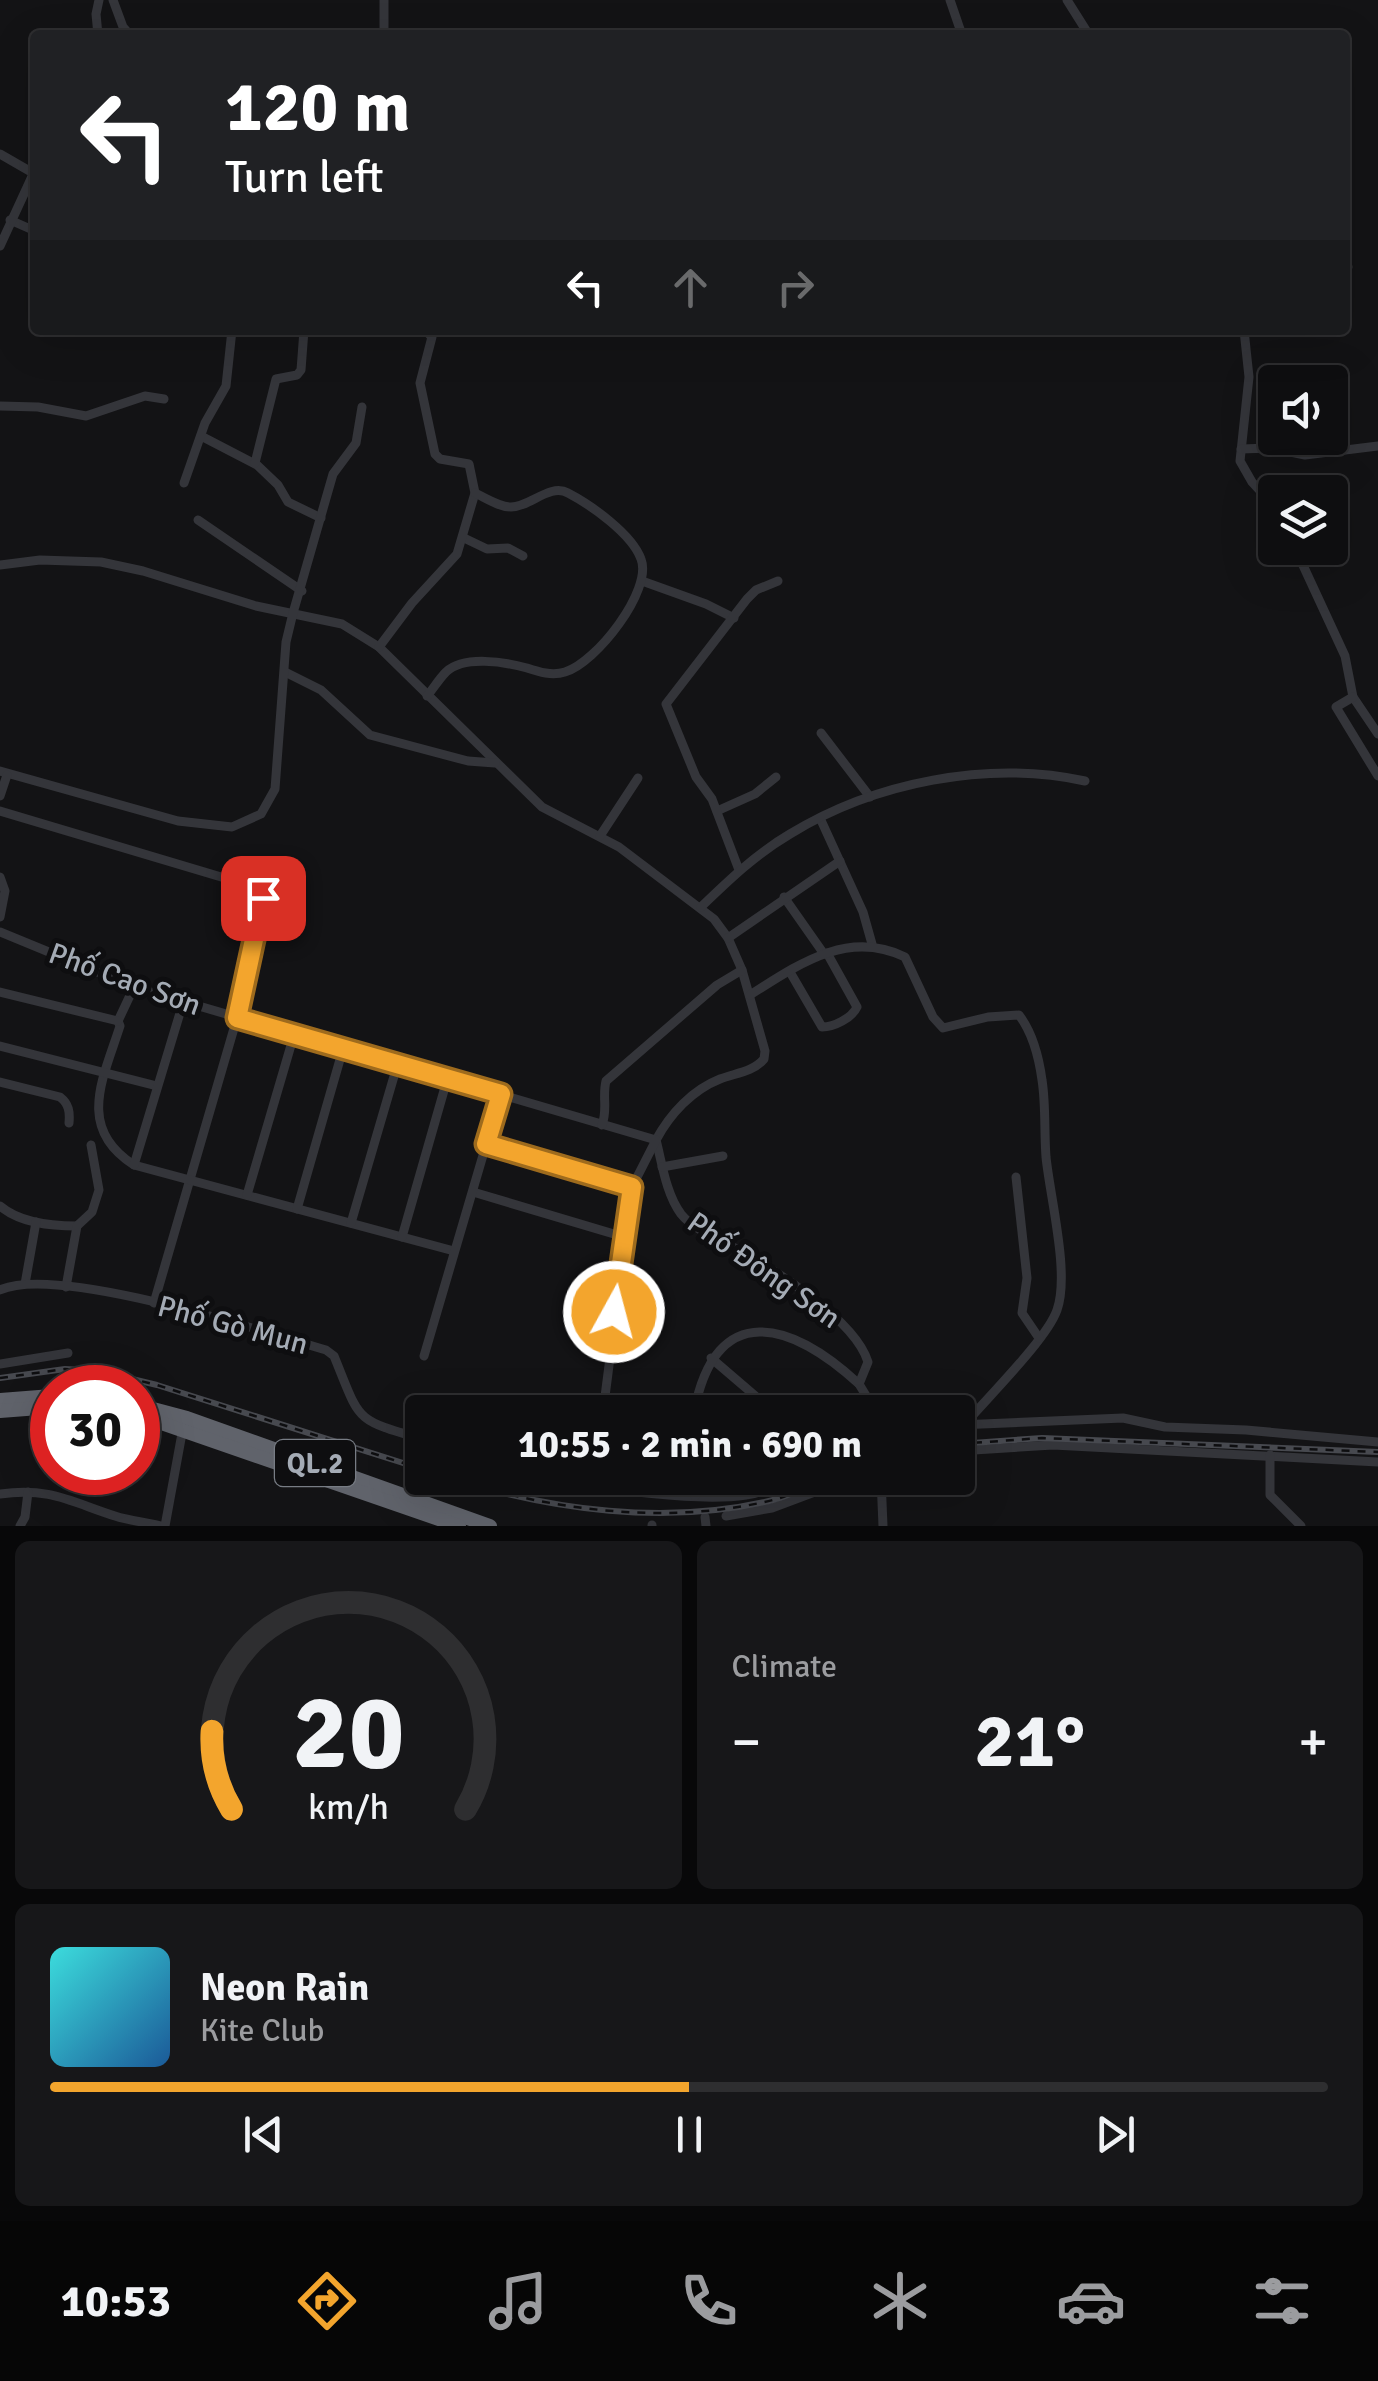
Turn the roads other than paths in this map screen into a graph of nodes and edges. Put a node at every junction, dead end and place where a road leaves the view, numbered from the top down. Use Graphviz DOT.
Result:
graph roads {
  1 [pos="99,0"];
  2 [pos="113,0"];
  3 [pos="384,0"];
  4 [pos="950,0"];
  5 [pos="1067,0"];
  6 [pos="98,30"];
  7 [pos="124,30"];
  8 [pos="384,30"];
  9 [pos="960,30"];
  10 [pos="1086,30"];
  11 [pos="0,154"];
  12 [pos="30,170"];
  13 [pos="30,180"];
  14 [pos="10,220"];
  15 [pos="30,229"];
  16 [pos="0,246"];
  17 [pos="231,335"];
  18 [pos="304,335"];
  19 [pos="430,335"];
  20 [pos="1245,335"];
  21 [pos="164,398"];
  22 [pos="0,406"];
  23 [pos="362,407"];
  24 [pos="201,436"];
  25 [pos="1378,446"];
  26 [pos="1241,449"];
  27 [pos="255,463"];
  28 [pos="184,483"];
  29 [pos="1258,487"];
  30 [pos="476,493"];
  31 [pos="320,518"];
  32 [pos="198,520"];
  33 [pos="464,538"];
  34 [pos="523,556"];
  35 [pos="0,565"];
  36 [pos="1303,565"];
  37 [pos="778,581"];
  38 [pos="642,582"];
  39 [pos="302,591"];
  40 [pos="293,613"];
  41 [pos="734,618"];
  42 [pos="379,647"];
  43 [pos="285,672"];
  44 [pos="427,696"];
  45 [pos="1353,697"];
  46 [pos="821,733"];
  47 [pos="1378,734"];
  48 [pos="496,764"];
  49 [pos="3,773"];
  50 [pos="1378,776"];
  51 [pos="776,777"];
  52 [pos="638,778"];
  53 [pos="1085,781"];
  54 [pos="0,796"];
  55 [pos="870,797"];
  56 [pos="0,811"];
  57 [pos="716,811"];
  58 [pos="820,818"];
  59 [pos="600,836"];
  60 [pos="840,861"];
  61 [pos="739,870"];
  62 [pos="0,877"];
  63 [pos="784,897"];
  64 [pos="701,907"];
  65 [pos="0,917"];
  66 [pos="0,932"];
  67 [pos="728,938"];
  68 [pos="872,944"];
  69 [pos="825,953"];
  70 [pos="742,970"];
  71 [pos="790,972"];
  72 [pos="134,988"];
  73 [pos="0,992"];
  74 [pos="750,996"];
  75 [pos="183,1002"];
  76 [pos="237,1018"];
  77 [pos="118,1021"];
  78 [pos="294,1035"];
  79 [pos="0,1046"];
  80 [pos="343,1049"];
  81 [pos="397,1066"];
  82 [pos="106,1073"];
  83 [pos="447,1080"];
  84 [pos="0,1082"];
  85 [pos="157,1086"];
  86 [pos="501,1094"];
  87 [pos="70,1122"];
  88 [pos="602,1125"];
  89 [pos="656,1140"];
  90 [pos="486,1144"];
  91 [pos="91,1145"];
  92 [pos="723,1156"];
  93 [pos="134,1165"];
  94 [pos="662,1167"];
  95 [pos="1016,1177"];
  96 [pos="191,1180"];
  97 [pos="632,1187"];
  98 [pos="473,1192"];
  99 [pos="247,1195"];
  100 [pos="0,1206"];
  101 [pos="297,1209"];
  102 [pos="36,1222"];
  103 [pos="351,1223"];
  104 [pos="76,1226"];
  105 [pos="402,1237"];
  106 [pos="624,1237"];
  107 [pos="454,1251"];
  108 [pos="26,1284"];
  109 [pos="66,1287"];
  110 [pos="0,1290"];
  111 [pos="154,1303"];
  112 [pos="1039,1338"];
  113 [pos="68,1352"];
  114 [pos="424,1356"];
  115 [pos="712,1358"];
  116 [pos="0,1364"];
  117 [pos="859,1384"];
  118 [pos="605,1395"];
  119 [pos="698,1395"];
  120 [pos="754,1395"];
  121 [pos="866,1395"];
  122 [pos="30,1398"];
  123 [pos="0,1400"];
  124 [pos="30,1409"];
  125 [pos="975,1409"];
  126 [pos="160,1410"];
  127 [pos="0,1412"];
  128 [pos="160,1421"];
  129 [pos="975,1424"];
  130 [pos="183,1428"];
  131 [pos="405,1434"];
  132 [pos="1378,1442"];
  133 [pos="975,1450"];
  134 [pos="1270,1455"];
  135 [pos="1378,1462"];
  136 [pos="28,1492"];
  137 [pos="0,1494"];
  138 [pos="689,1495"];
  139 [pos="748,1495"];
  140 [pos="807,1495"];
  141 [pos="882,1495"];
  142 [pos="695,1496"];
  143 [pos="726,1516"];
  144 [pos="114,1521"];
  145 [pos="20,1526"];
  146 [pos="163,1526"];
  147 [pos="458,1526"];
  148 [pos="490,1526"];
  149 [pos="883,1526"];
  150 [pos="1301,1526"];
  1 -- 6 [label="street"];
  2 -- 7 [label="street"];
  3 -- 8 [label="street"];
  4 -- 9 [label="street"];
  5 -- 10 [label="street"];
  11 -- 12 [label="street"];
  13 -- 14 [label="street"];
  14 -- 15 [label="street"];
  14 -- 16 [label="street"];
  17 -- 24 [label="street"];
  18 -- 27 [label="street"];
  19 -- 30 [label="street"];
  20 -- 26 [label="street"];
  21 -- 22 [label="street"];
  23 -- 31 [label="street"];
  24 -- 27 [label="street"];
  24 -- 28 [label="street"];
  25 -- 26 [label="street"];
  26 -- 29 [label="street"];
  27 -- 31 [label="street"];
  30 -- 33 [label="street"];
  30 -- 38 [label="street"];
  31 -- 39 [label="street"];
  32 -- 39 [label="street"];
  33 -- 34 [label="street"];
  33 -- 42 [label="street"];
  35 -- 40 [label="street"];
  36 -- 45 [label="street"];
  37 -- 41 [label="street"];
  38 -- 41 [label="street"];
  38 -- 44 [label="street"];
  39 -- 40 [label="street"];
  40 -- 42 [label="street"];
  40 -- 43 [label="street"];
  41 -- 57 [label="street"];
  42 -- 44 [label="street"];
  43 -- 48 [label="street"];
  43 -- 49 [label="street"];
  44 -- 48 [label="street"];
  45 -- 47 [label="street"];
  45 -- 50 [label="street"];
  46 -- 55 [label="street"];
  48 -- 59 [label="street"];
  49 -- 54 [label="street"];
  51 -- 57 [label="street"];
  52 -- 59 [label="street"];
  53 -- 55 [label="street"];
  55 -- 58 [label="street"];
  56 -- 76 [label="street"];
  57 -- 61 [label="street"];
  58 -- 60 [label="street"];
  58 -- 61 [label="street"];
  59 -- 64 [label="street"];
  60 -- 63 [label="street"];
  60 -- 68 [label="street"];
  61 -- 64 [label="street"];
  62 -- 65 [label="street"];
  63 -- 67 [label="street"];
  63 -- 69 [label="street"];
  64 -- 67 [label="street"];
  66 -- 72 [label="street, Phố Cao Sơn"];
  67 -- 70 [label="street"];
  68 -- 69 [label="street"];
  68 -- 112 [label="street"];
  69 -- 71 [label="street"];
  69 -- 71 [label="street"];
  70 -- 74 [label="street"];
  70 -- 88 [label="street"];
  71 -- 74 [label="street"];
  72 -- 75 [label="street, Phố Cao Sơn"];
  72 -- 77 [label="street"];
  73 -- 77 [label="street"];
  74 -- 89 [label="street"];
  75 -- 76 [label="street, Phố Cao Sơn"];
  75 -- 85 [label="street"];
  76 -- 78 [label="street, Phố Cao Sơn"];
  76 -- 96 [label="street"];
  77 -- 82 [label="street"];
  78 -- 80 [label="street, Phố Cao Sơn"];
  78 -- 99 [label="street"];
  79 -- 82 [label="street"];
  80 -- 81 [label="street, Phố Cao Sơn"];
  80 -- 101 [label="street"];
  81 -- 83 [label="street, Phố Cao Sơn"];
  81 -- 103 [label="street"];
  82 -- 85 [label="street"];
  82 -- 93 [label="street"];
  83 -- 86 [label="street, Phố Cao Sơn"];
  83 -- 105 [label="street"];
  84 -- 87 [label="street"];
  85 -- 93 [label="street"];
  86 -- 88 [label="street, Phố Cao Sơn"];
  86 -- 90 [label="street"];
  88 -- 89 [label="street, Phố Cao Sơn"];
  89 -- 94 [label="street, Phố Đông Sơn"];
  89 -- 97 [label="street"];
  90 -- 97 [label="street"];
  90 -- 98 [label="street"];
  91 -- 104 [label="street"];
  92 -- 94 [label="street"];
  93 -- 96 [label="street"];
  94 -- 117 [label="street, Phố Đông Sơn"];
  95 -- 112 [label="street"];
  96 -- 99 [label="street"];
  96 -- 111 [label="street"];
  97 -- 106 [label="street"];
  98 -- 106 [label="street"];
  98 -- 107 [label="street"];
  99 -- 101 [label="street"];
  100 -- 102 [label="street"];
  101 -- 103 [label="street"];
  102 -- 104 [label="street"];
  102 -- 108 [label="street"];
  103 -- 105 [label="street"];
  104 -- 109 [label="street"];
  105 -- 107 [label="street"];
  106 -- 118 [label="street"];
  107 -- 114 [label="street"];
  108 -- 109 [label="street, Phố Gò Mun"];
  108 -- 110 [label="street, Phố Gò Mun"];
  109 -- 111 [label="street, Phố Gò Mun"];
  111 -- 131 [label="street, Phố Gò Mun"];
  112 -- 125 [label="street"];
  113 -- 116 [label="street"];
  115 -- 117 [label="street"];
  115 -- 119 [label="street"];
  115 -- 120 [label="street"];
  117 -- 121 [label="street, Phố Đông Sơn"];
  122 -- 123 [label="highway"];
  124 -- 127 [label="highway"];
  126 -- 148 [label="highway, QL.2"];
  128 -- 130 [label="highway, QL.2"];
  129 -- 132 [label="street"];
  130 -- 146 [label="street"];
  130 -- 147 [label="highway, QL.2"];
  133 -- 134 [label="street"];
  134 -- 135 [label="street"];
  134 -- 150 [label="street"];
  136 -- 137 [label="street"];
  136 -- 144 [label="street"];
  136 -- 145 [label="street"];
  138 -- 142 [label="street"];
  139 -- 142 [label="street"];
  140 -- 143 [label="street"];
  141 -- 149 [label="street"];
  144 -- 146 [label="street"];
}
